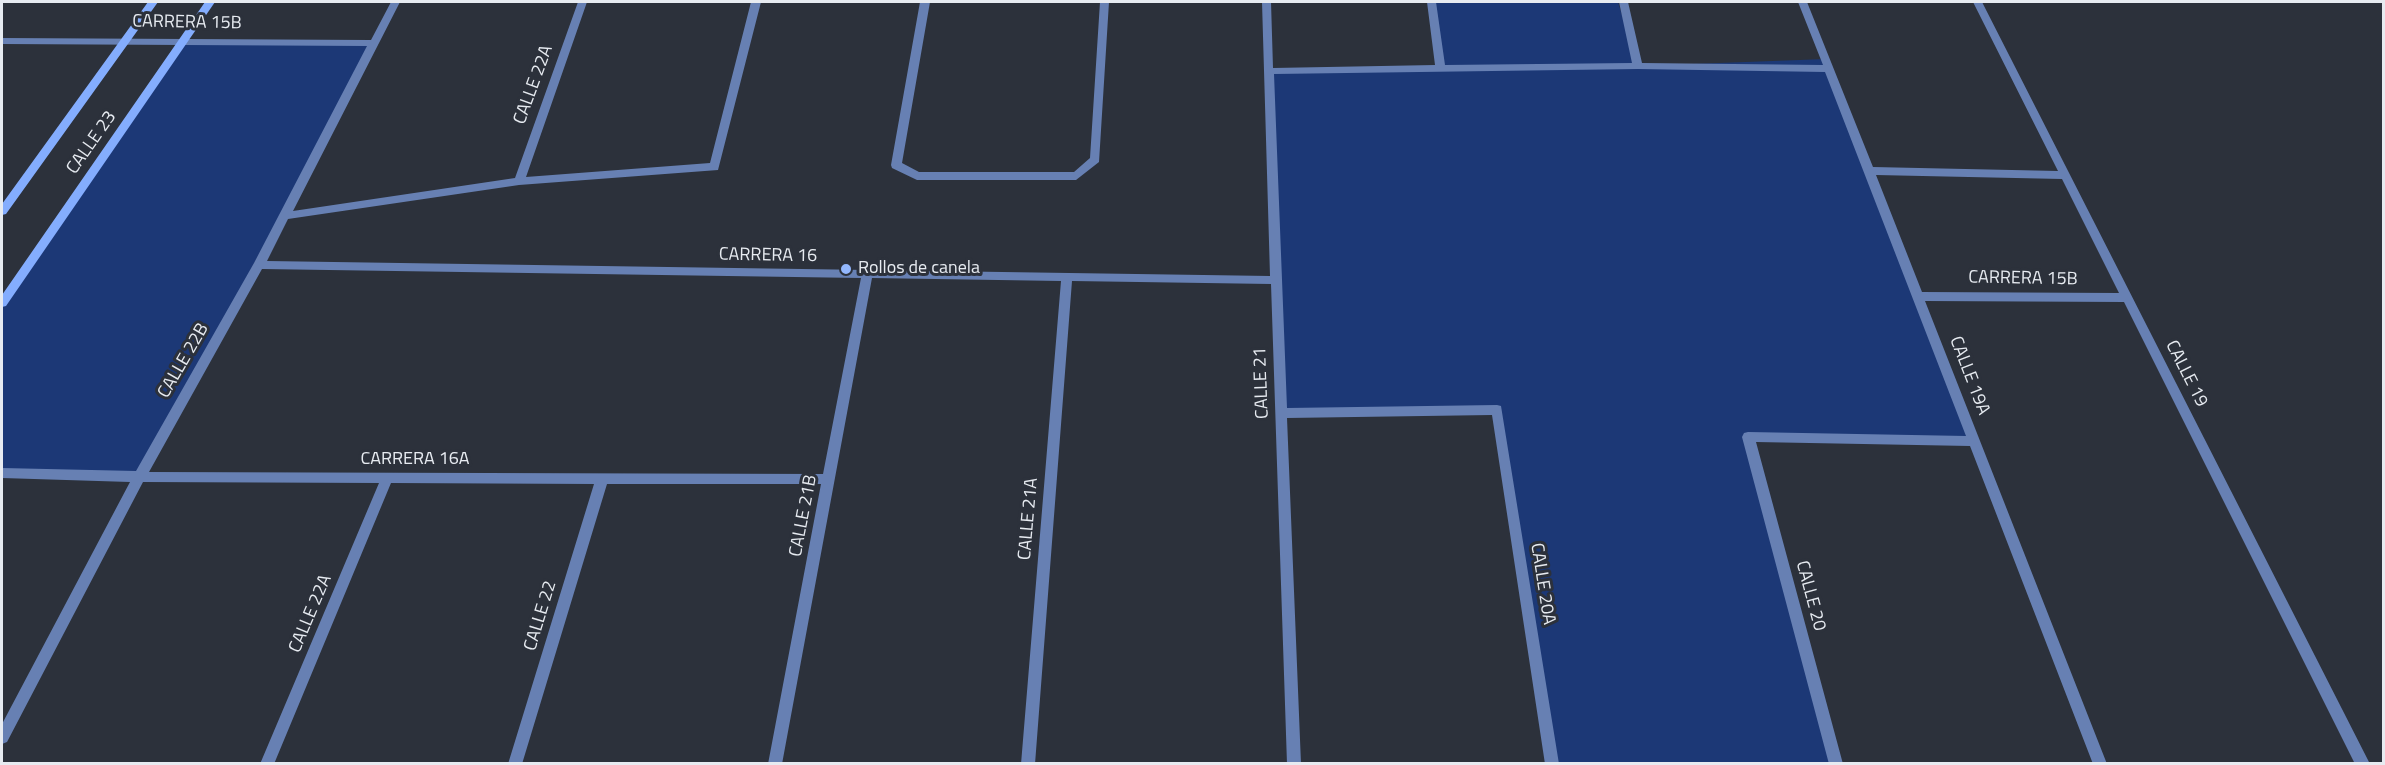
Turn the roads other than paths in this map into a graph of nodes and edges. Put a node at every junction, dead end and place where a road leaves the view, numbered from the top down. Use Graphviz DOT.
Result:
graph roads {
  1 [pos="153,2"];
  2 [pos="210,2"];
  3 [pos="394,2"];
  4 [pos="582,2"];
  5 [pos="756,2"];
  6 [pos="925,2"];
  7 [pos="1104,2"];
  8 [pos="1266,2"];
  9 [pos="1431,2"];
  10 [pos="1624,2"];
  11 [pos="1803,2"];
  12 [pos="1978,2"];
  13 [pos="126,40"];
  14 [pos="2,41"];
  15 [pos="182,42"];
  16 [pos="373,43"];
  17 [pos="1638,66"];
  18 [pos="1440,68"];
  19 [pos="1830,69"];
  20 [pos="1268,71"];
  21 [pos="1869,171"];
  22 [pos="2066,175"];
  23 [pos="519,181"];
  24 [pos="2,211"];
  25 [pos="284,216"];
  26 [pos="259,265"];
  27 [pos="867,275"];
  28 [pos="1067,278"];
  29 [pos="1276,280"];
  30 [pos="1918,296"];
  31 [pos="2127,298"];
  32 [pos="2,303"];
  33 [pos="1281,414"];
  34 [pos="1975,441"];
  35 [pos="2,473"];
  36 [pos="139,477"];
  37 [pos="387,478"];
  38 [pos="602,478"];
  39 [pos="829,479"];
  40 [pos="2,737"];
  41 [pos="267,764"];
  42 [pos="514,764"];
  43 [pos="775,764"];
  44 [pos="1028,764"];
  45 [pos="1294,764"];
  46 [pos="1552,764"];
  47 [pos="1836,764"];
  48 [pos="2100,764"];
  49 [pos="2363,764"];
  1 -- 13 [label="street, CALLE 23"];
  2 -- 15 [label="street, CALLE 23"];
  3 -- 16 [label="street, CALLE 22B"];
  4 -- 23 [label="street, CALLE 22A"];
  5 -- 23 [label="street"];
  6 -- 7 [label="street"];
  8 -- 20 [label="street, CALLE 21"];
  9 -- 18 [label="street"];
  10 -- 17 [label="street"];
  11 -- 19 [label="street, CALLE 19A"];
  12 -- 22 [label="street, CALLE 19"];
  13 -- 14 [label="street, CARRERA 15B"];
  13 -- 15 [label="street, CARRERA 15B"];
  13 -- 24 [label="street, CALLE 23"];
  15 -- 16 [label="street, CARRERA 15B"];
  15 -- 32 [label="street, CALLE 23"];
  16 -- 25 [label="street, CALLE 22B"];
  17 -- 18 [label="street"];
  17 -- 19 [label="street"];
  18 -- 20 [label="street"];
  19 -- 21 [label="street, CALLE 19A"];
  20 -- 29 [label="street, CALLE 21"];
  21 -- 22 [label="street"];
  21 -- 30 [label="street, CALLE 19A"];
  22 -- 31 [label="street, CALLE 19"];
  23 -- 25 [label="street"];
  25 -- 26 [label="street, CALLE 22B"];
  26 -- 27 [label="street, CARRERA 16"];
  26 -- 36 [label="street, CALLE 22B"];
  27 -- 28 [label="street, CARRERA 16"];
  27 -- 39 [label="street, CALLE 21B"];
  28 -- 29 [label="street, CARRERA 16"];
  28 -- 44 [label="street, CALLE 21A"];
  29 -- 33 [label="street, CALLE 21"];
  30 -- 31 [label="street, CARRERA 15B"];
  30 -- 34 [label="street, CALLE 19A"];
  31 -- 49 [label="street, CALLE 19"];
  33 -- 45 [label="street, CALLE 21"];
  33 -- 46 [label="street, CALLE 20A"];
  34 -- 47 [label="street, CALLE 20"];
  34 -- 48 [label="street, CALLE 19A"];
  35 -- 36 [label="street, CARRERA 16A"];
  36 -- 37 [label="street, CARRERA 16A"];
  36 -- 40 [label="street, CALLE 22B"];
  37 -- 38 [label="street, CARRERA 16A"];
  37 -- 41 [label="street, CALLE 22A"];
  38 -- 39 [label="street, CARRERA 16A"];
  38 -- 42 [label="street, CALLE 22"];
  39 -- 43 [label="street, CALLE 21B"];
}
